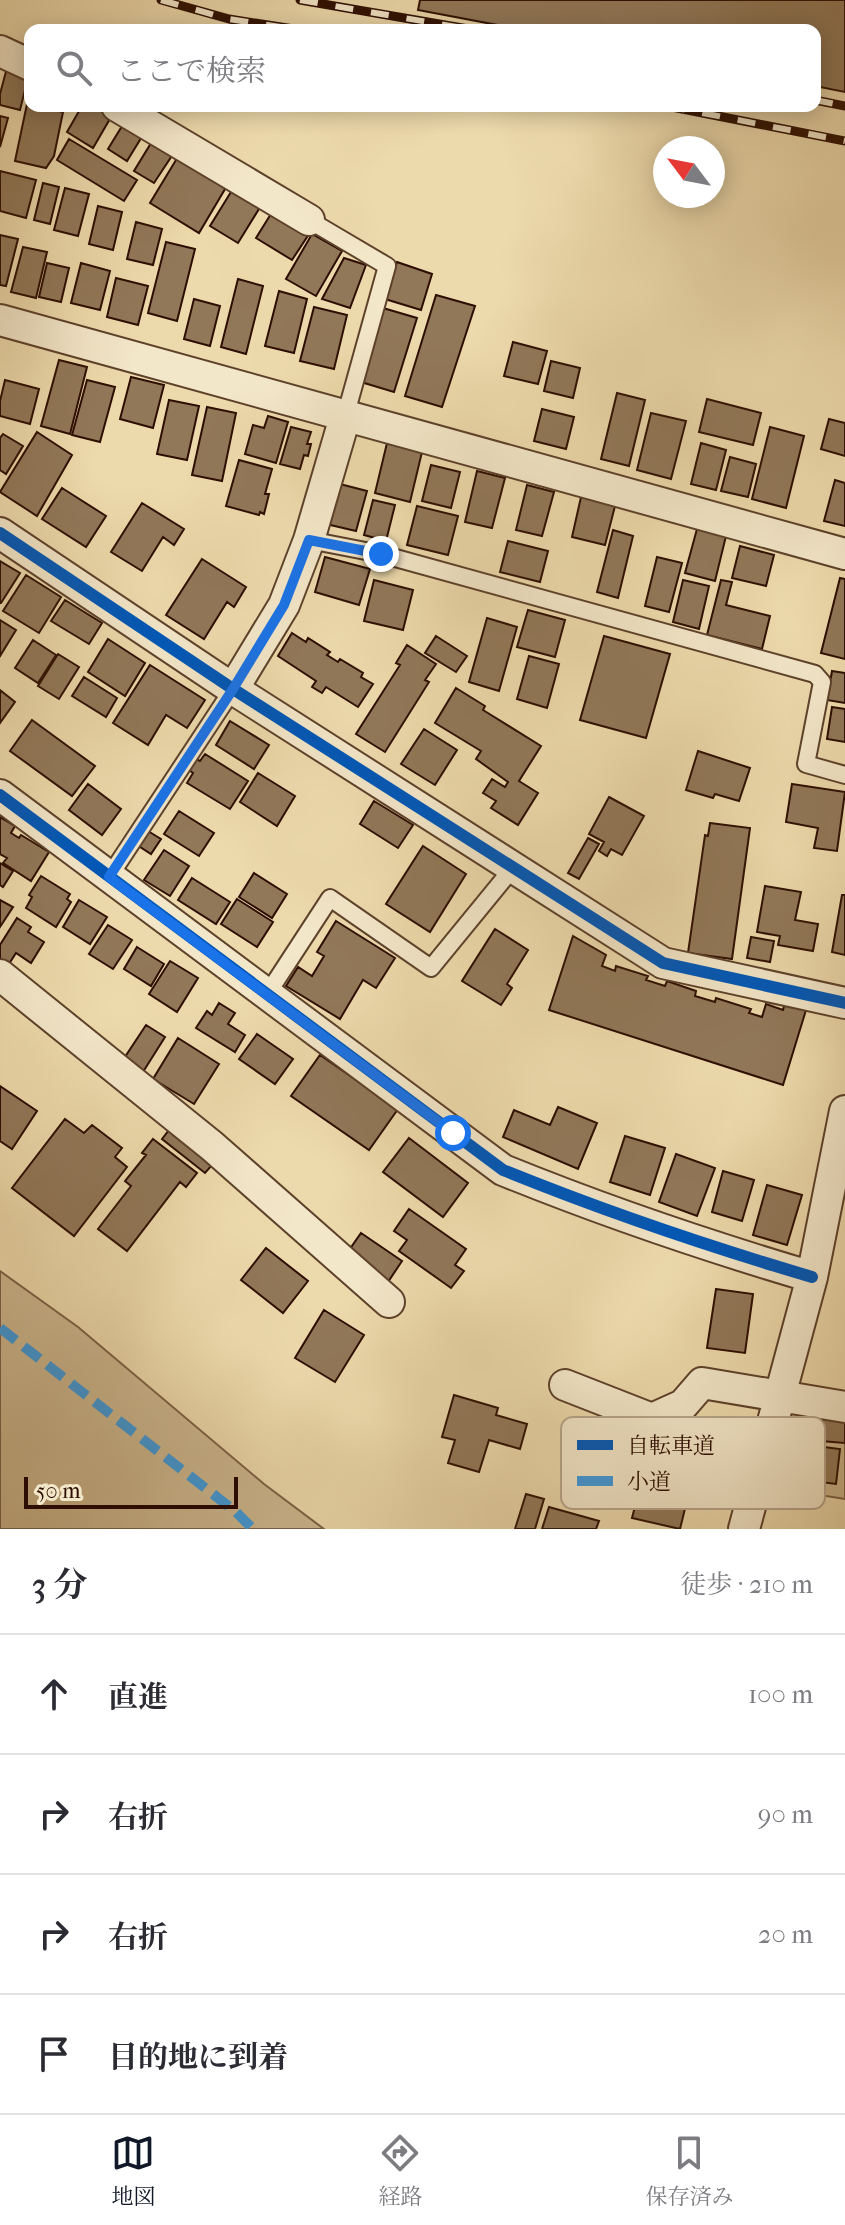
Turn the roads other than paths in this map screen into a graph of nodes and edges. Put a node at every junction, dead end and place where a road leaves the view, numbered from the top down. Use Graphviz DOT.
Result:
graph roads {
  1 [pos="0,51"];
  2 [pos="24,62"];
  3 [pos="127,112"];
  4 [pos="309,220"];
  5 [pos="0,320"];
  6 [pos="345,417"];
  7 [pos="0,533"];
  8 [pos="309,540"];
  9 [pos="845,554"];
  10 [pos="233,689"];
  11 [pos="845,775"];
  12 [pos="0,795"];
  13 [pos="512,869"];
  14 [pos="109,877"];
  15 [pos="0,975"];
  16 [pos="268,993"];
  17 [pos="845,1003"];
  18 [pos="845,1111"];
  19 [pos="812,1277"];
  20 [pos="389,1302"];
  21 [pos="565,1385"];
  22 [pos="780,1397"];
  23 [pos="845,1407"];
  24 [pos="647,1417"];
  25 [pos="656,1417"];
  26 [pos="775,1417"];
  27 [pos="749,1509"];
  28 [pos="744,1529"];
  1 -- 2 [label="street"];
  3 -- 4 [label="street"];
  4 -- 6 [label="lane"];
  5 -- 6 [label="street"];
  6 -- 8 [label="street"];
  6 -- 9 [label="street"];
  7 -- 10 [label="street"];
  8 -- 10 [label="street"];
  8 -- 11 [label="lane"];
  10 -- 13 [label="street"];
  10 -- 14 [label="lane"];
  12 -- 14 [label="street"];
  13 -- 16 [label="lane"];
  13 -- 17 [label="street"];
  14 -- 16 [label="street"];
  15 -- 20 [label="street"];
  16 -- 19 [label="street"];
  18 -- 19 [label="street"];
  19 -- 22 [label="street"];
  21 -- 24 [label="street"];
  22 -- 23 [label="street"];
  22 -- 25 [label="street"];
  22 -- 26 [label="street"];
  27 -- 28 [label="street"];
}
